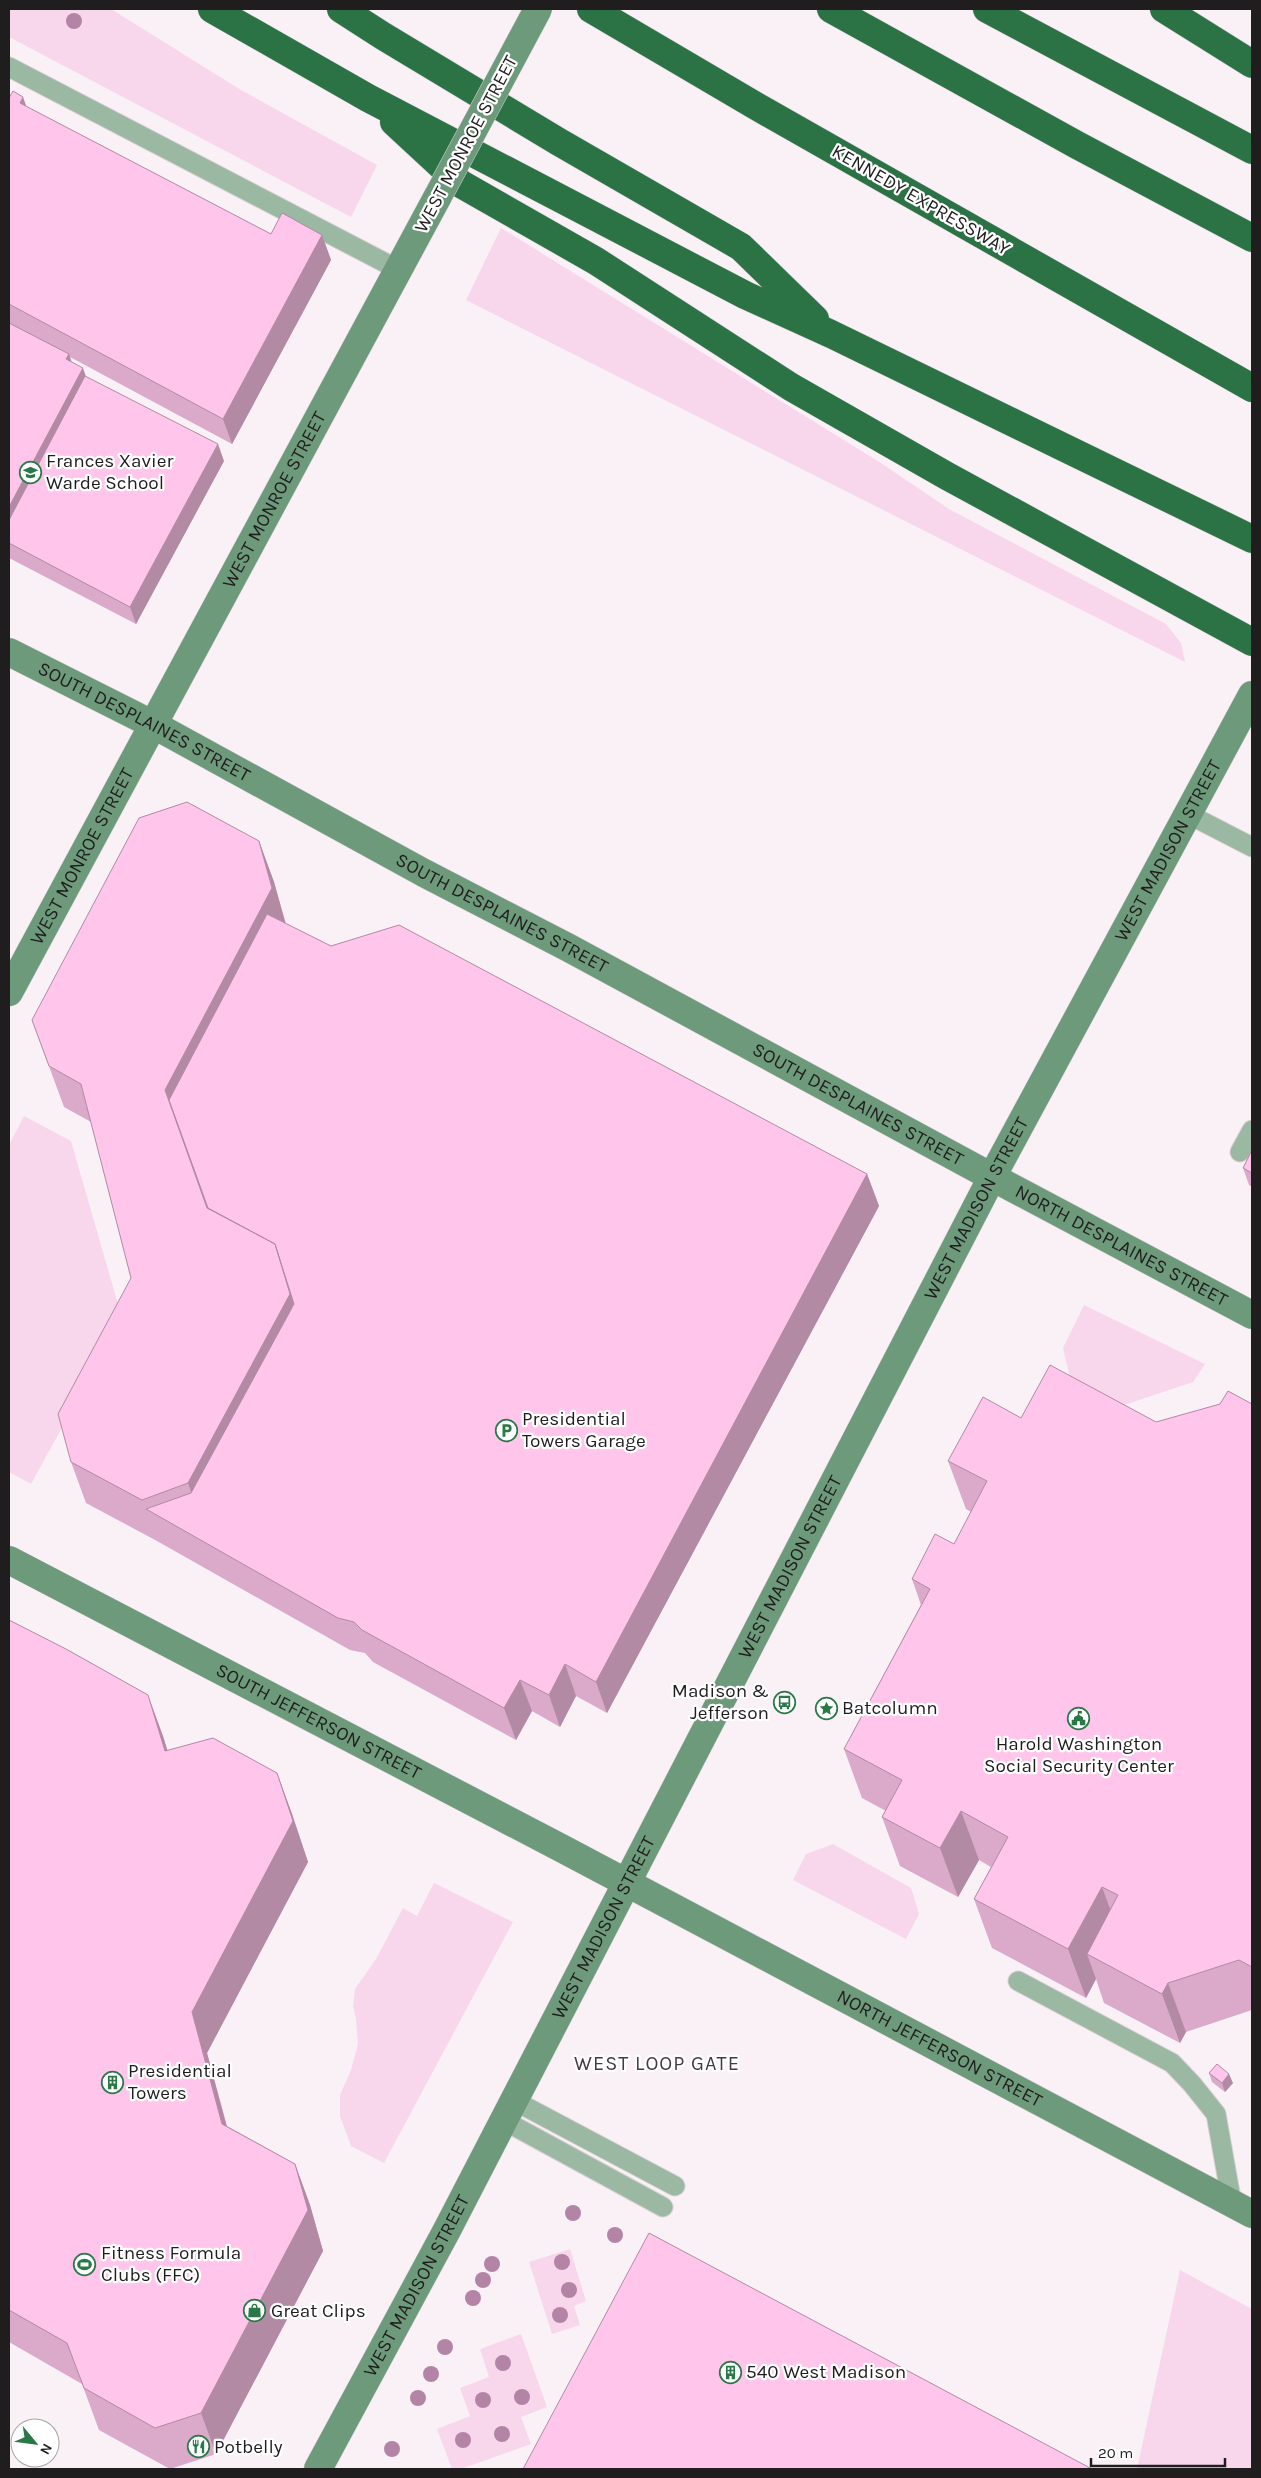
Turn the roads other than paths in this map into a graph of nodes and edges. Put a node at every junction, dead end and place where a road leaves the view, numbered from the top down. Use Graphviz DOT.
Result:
graph roads {
  1 [pos="212,9"];
  2 [pos="341,9"];
  3 [pos="538,9"];
  4 [pos="591,9"];
  5 [pos="831,9"];
  6 [pos="987,9"];
  7 [pos="1164,9"];
  8 [pos="1252,64"];
  9 [pos="9,67"];
  10 [pos="368,98"];
  11 [pos="1252,150"];
  12 [pos="1252,238"];
  13 [pos="400,270"];
  14 [pos="831,334"];
  15 [pos="1252,388"];
  16 [pos="1252,539"];
  17 [pos="1252,642"];
  18 [pos="9,652"];
  19 [pos="1252,695"];
  20 [pos="154,725"];
  21 [pos="1188,814"];
  22 [pos="1252,847"];
  23 [pos="9,992"];
  24 [pos="1252,1130"];
  25 [pos="1240,1152"];
  26 [pos="992,1177"];
  27 [pos="1252,1315"];
  28 [pos="9,1560"];
  29 [pos="627,1883"];
  30 [pos="1018,1981"];
  31 [pos="508,2110"];
  32 [pos="675,2186"];
  33 [pos="663,2207"];
  34 [pos="1242,2209"];
  35 [pos="318,2469"];
  1 -- 10 [label="highway"];
  2 -- 14 [label="highway"];
  3 -- 13 [label="main road, WEST MONROE STREET, bridge"];
  4 -- 15 [label="highway, KENNEDY EXPRESSWAY"];
  5 -- 12 [label="highway"];
  6 -- 11 [label="highway"];
  7 -- 8 [label="highway"];
  9 -- 13 [label="lane"];
  10 -- 14 [label="highway"];
  10 -- 17 [label="highway"];
  13 -- 20 [label="main road, WEST MONROE STREET"];
  14 -- 16 [label="highway"];
  18 -- 20 [label="main road, SOUTH DESPLAINES STREET"];
  19 -- 21 [label="main road, WEST MADISON STREET"];
  20 -- 23 [label="main road, WEST MONROE STREET"];
  20 -- 26 [label="main road, SOUTH DESPLAINES STREET"];
  21 -- 22 [label="lane"];
  21 -- 26 [label="main road, WEST MADISON STREET"];
  24 -- 25 [label="lane"];
  26 -- 27 [label="main road, NORTH DESPLAINES STREET"];
  26 -- 29 [label="main road, WEST MADISON STREET"];
  28 -- 29 [label="main road, SOUTH JEFFERSON STREET"];
  29 -- 31 [label="main road, WEST MADISON STREET"];
  29 -- 34 [label="main road, NORTH JEFFERSON STREET"];
  30 -- 34 [label="lane"];
  31 -- 32 [label="lane"];
  31 -- 33 [label="lane"];
  31 -- 35 [label="main road, WEST MADISON STREET"];
}
